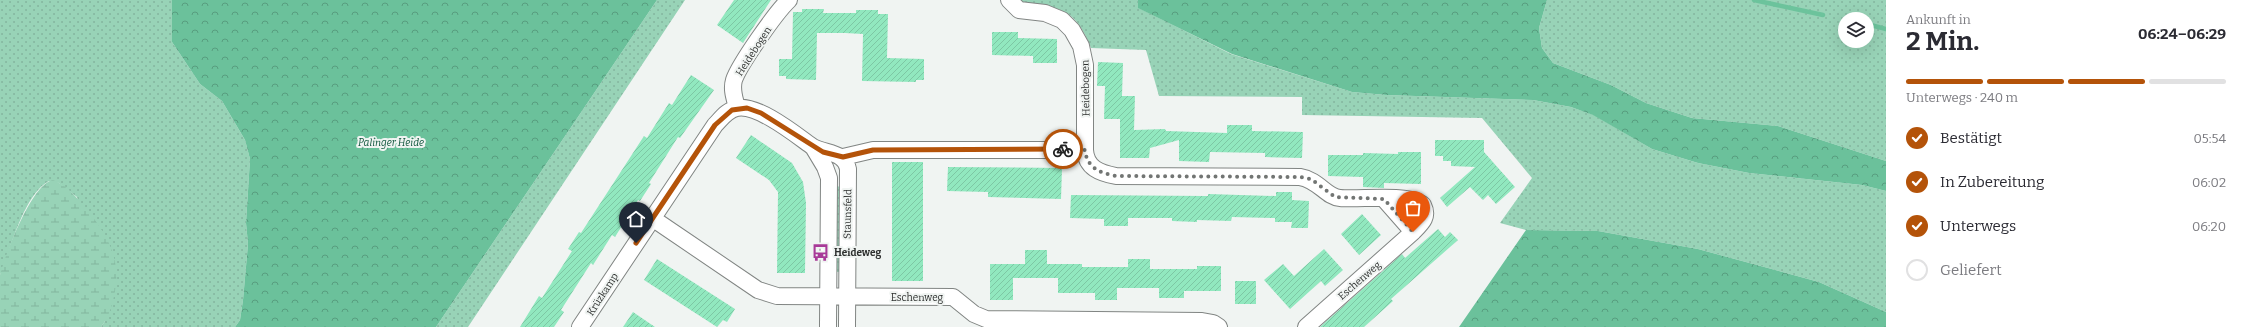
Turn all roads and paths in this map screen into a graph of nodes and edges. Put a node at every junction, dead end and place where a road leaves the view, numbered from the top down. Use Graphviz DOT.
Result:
graph roads {
  1 [pos="788,0"];
  2 [pos="1009,0"];
  3 [pos="737,108"];
  4 [pos="814,147"];
  5 [pos="1085,150"];
  6 [pos="843,157"];
  7 [pos="1384,199"];
  8 [pos="652,218"];
  9 [pos="1413,232"];
  10 [pos="828,296"];
  11 [pos="847,296"];
  12 [pos="580,327"];
  13 [pos="828,327"];
  14 [pos="847,327"];
  15 [pos="1219,327"];
  16 [pos="1306,327"];
  1 -- 3 [label="street, Heidebogen"];
  2 -- 5 [label="street, Heidebogen"];
  3 -- 4 [label="street, Staunsfeld"];
  3 -- 8 [label="street, Krüzkamp"];
  4 -- 6 [label="street, Staunsfeld"];
  4 -- 10 [label="street, Staunsfeld"];
  5 -- 6 [label="street"];
  5 -- 7 [label="street"];
  6 -- 11 [label="street, Staunsfeld"];
  7 -- 9 [label="street"];
  7 -- 9 [label="street"];
  8 -- 10 [label="street, Eschenweg"];
  8 -- 12 [label="street, Krüzkamp"];
  9 -- 16 [label="street, Eschenweg"];
  10 -- 11 [label="street, Eschenweg"];
  10 -- 13 [label="street, Staunsfeld"];
  11 -- 14 [label="street, Staunsfeld"];
  11 -- 15 [label="street, Eschenweg"];
}
